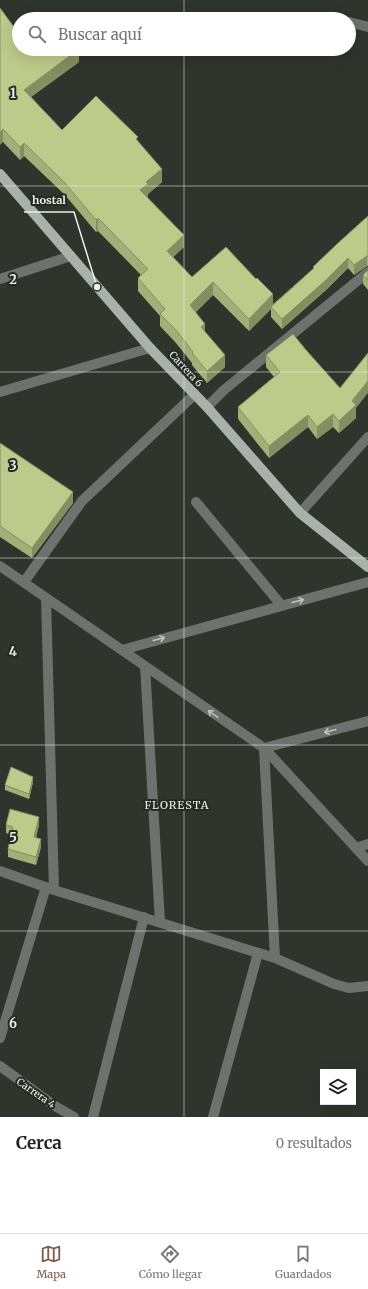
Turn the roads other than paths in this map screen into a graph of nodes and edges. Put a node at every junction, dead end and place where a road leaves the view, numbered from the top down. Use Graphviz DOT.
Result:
graph roads {
  1 [pos="356,24"];
  2 [pos="368,27"];
  3 [pos="0,174"];
  4 [pos="71,256"];
  5 [pos="368,272"];
  6 [pos="0,279"];
  7 [pos="150,348"];
  8 [pos="0,392"];
  9 [pos="194,395"];
  10 [pos="207,407"];
  11 [pos="368,437"];
  12 [pos="196,502"];
  13 [pos="300,513"];
  14 [pos="368,567"];
  15 [pos="1,568"];
  16 [pos="24,582"];
  17 [pos="368,582"];
  18 [pos="46,598"];
  19 [pos="282,606"];
  20 [pos="122,650"];
  21 [pos="145,666"];
  22 [pos="368,721"];
  23 [pos="264,748"];
  24 [pos="368,844"];
  25 [pos="356,848"];
  26 [pos="368,861"];
  27 [pos="0,871"];
  28 [pos="50,888"];
  29 [pos="144,917"];
  30 [pos="160,922"];
  31 [pos="258,952"];
  32 [pos="275,958"];
  33 [pos="368,986"];
  34 [pos="0,1038"];
  35 [pos="0,1066"];
  36 [pos="55,1106"];
  37 [pos="61,1117"];
  38 [pos="74,1117"];
  39 [pos="93,1117"];
  40 [pos="213,1117"];
  1 -- 2 [label="street"];
  3 -- 4 [label="main road, Carrera 6"];
  4 -- 6 [label="street"];
  4 -- 7 [label="main road, Carrera 6"];
  5 -- 10 [label="street"];
  7 -- 8 [label="street"];
  7 -- 9 [label="main road, Carrera 6"];
  9 -- 10 [label="main road, Carrera 6"];
  9 -- 16 [label="street"];
  10 -- 13 [label="main road, Carrera 6"];
  11 -- 13 [label="street"];
  12 -- 19 [label="street"];
  13 -- 14 [label="main road, Carrera 6"];
  15 -- 16 [label="street"];
  16 -- 18 [label="street"];
  19 -- 17 [label="street, one-way"];
  18 -- 20 [label="street"];
  18 -- 28 [label="street"];
  20 -- 19 [label="street, one-way"];
  20 -- 21 [label="street"];
  23 -- 21 [label="street, one-way"];
  21 -- 30 [label="street"];
  22 -- 23 [label="street, one-way"];
  23 -- 25 [label="street"];
  23 -- 32 [label="street"];
  24 -- 25 [label="street"];
  25 -- 26 [label="street"];
  27 -- 28 [label="street"];
  28 -- 29 [label="street"];
  28 -- 34 [label="street"];
  29 -- 30 [label="street"];
  29 -- 39 [label="street"];
  30 -- 31 [label="street"];
  31 -- 32 [label="street"];
  31 -- 40 [label="street"];
  32 -- 33 [label="street"];
  35 -- 36 [label="street, Carrera 4"];
  36 -- 37 [label="street"];
  36 -- 38 [label="street, Carrera 4"];
}
